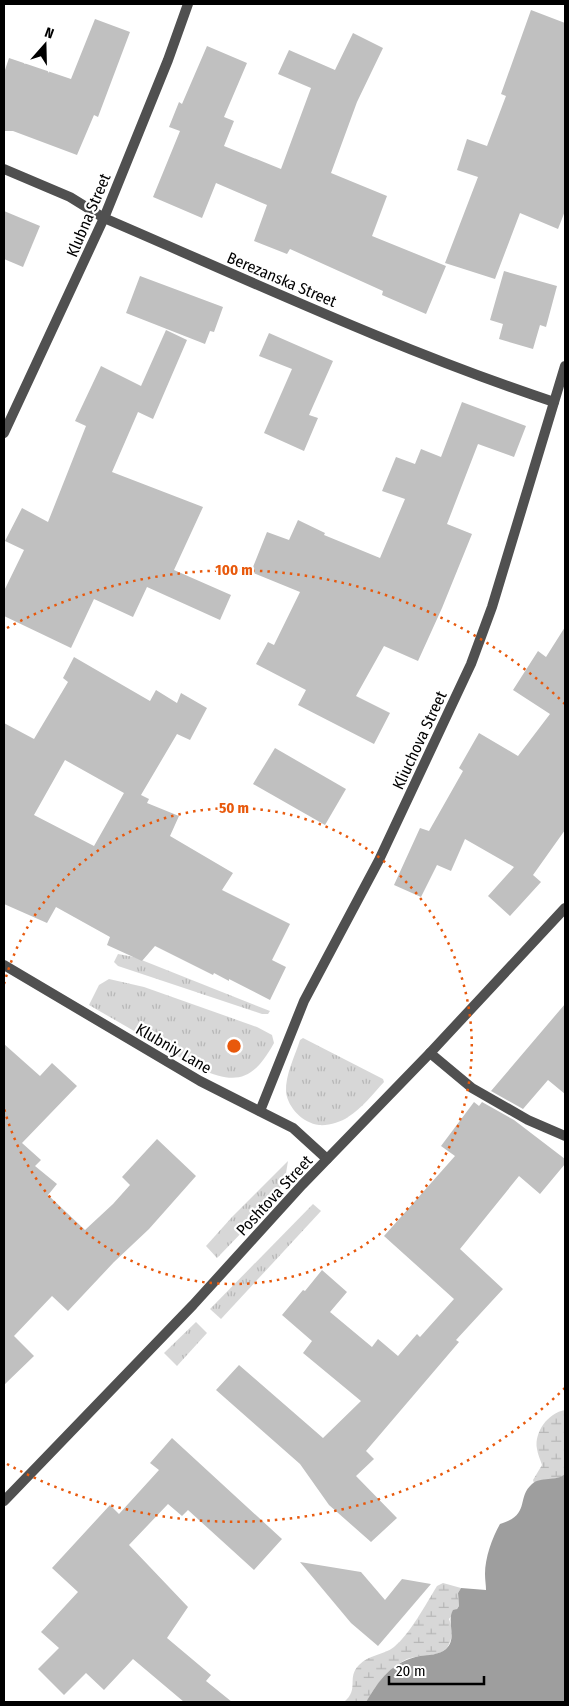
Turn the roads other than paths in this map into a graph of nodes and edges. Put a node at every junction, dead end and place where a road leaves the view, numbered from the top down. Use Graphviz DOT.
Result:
graph roads {
  1 [pos="188,4"];
  2 [pos="4,169"];
  3 [pos="104,218"];
  4 [pos="565,366"];
  5 [pos="554,402"];
  6 [pos="4,433"];
  7 [pos="565,908"];
  8 [pos="4,965"];
  9 [pos="430,1053"];
  10 [pos="260,1111"];
  11 [pos="565,1136"];
  12 [pos="327,1160"];
  13 [pos="4,1501"];
  1 -- 3 [label="street, Klubna Street"];
  2 -- 3 [label="street, Berezanska Street"];
  3 -- 5 [label="street, Berezanska Street"];
  3 -- 6 [label="street, Klubna Street"];
  4 -- 5 [label="street, Kliuchova Street"];
  5 -- 10 [label="street, Kliuchova Street"];
  7 -- 9 [label="street, Poshtova Street"];
  8 -- 10 [label="street, Klubniy Lane"];
  9 -- 11 [label="street"];
  9 -- 12 [label="street, Poshtova Street"];
  10 -- 12 [label="street, Klubniy Lane"];
  12 -- 13 [label="street, Poshtova Street"];
}
